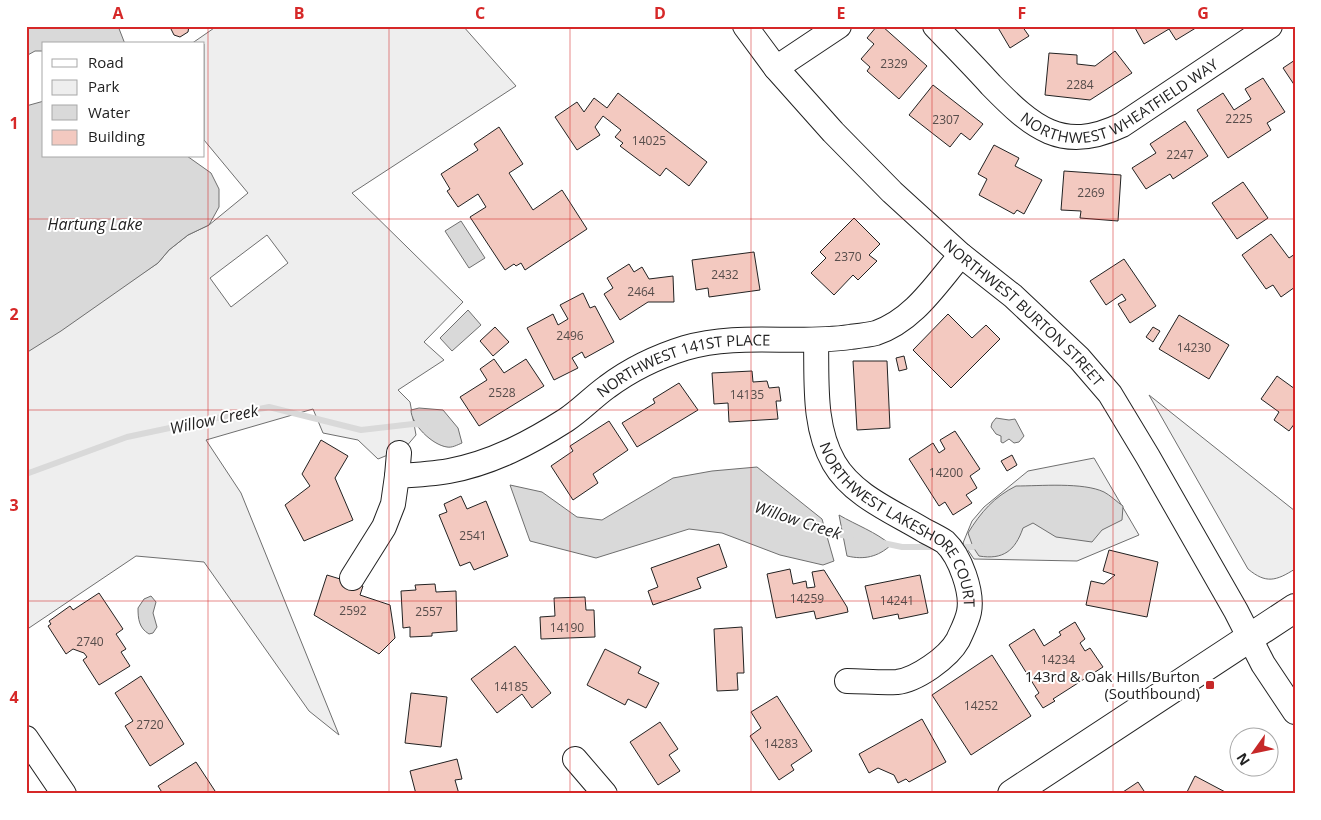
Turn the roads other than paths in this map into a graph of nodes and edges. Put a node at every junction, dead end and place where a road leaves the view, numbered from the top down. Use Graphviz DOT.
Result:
graph roads {
  1 [pos="745,26"];
  2 [pos="839,26"];
  3 [pos="935,26"];
  4 [pos="1270,26"];
  5 [pos="776,68"];
  6 [pos="960,255"];
  7 [pos="816,341"];
  8 [pos="399,453"];
  9 [pos="397,476"];
  10 [pos="352,578"];
  11 [pos="1295,608"];
  12 [pos="1250,638"];
  13 [pos="847,681"];
  14 [pos="1295,712"];
  15 [pos="26,738"];
  16 [pos="575,759"];
  17 [pos="64,794"];
  18 [pos="605,794"];
  19 [pos="1012,794"];
  1 -- 5 [label="street, NORTHWEST BURTON STREET"];
  2 -- 5 [label="street"];
  3 -- 4 [label="street, NORTHWEST WHEATFIELD WAY"];
  5 -- 6 [label="street, NORTHWEST BURTON STREET"];
  6 -- 7 [label="street, NORTHWEST 141ST PLACE"];
  6 -- 12 [label="street, NORTHWEST BURTON STREET"];
  7 -- 9 [label="street, NORTHWEST 141ST PLACE"];
  7 -- 13 [label="street, NORTHWEST LAKESHORE COURT"];
  8 -- 9 [label="street"];
  9 -- 10 [label="street"];
  11 -- 12 [label="main road"];
  12 -- 14 [label="street, NORTHWEST BURTON STREET"];
  12 -- 19 [label="main road"];
  15 -- 17 [label="street"];
  16 -- 18 [label="street"];
}
